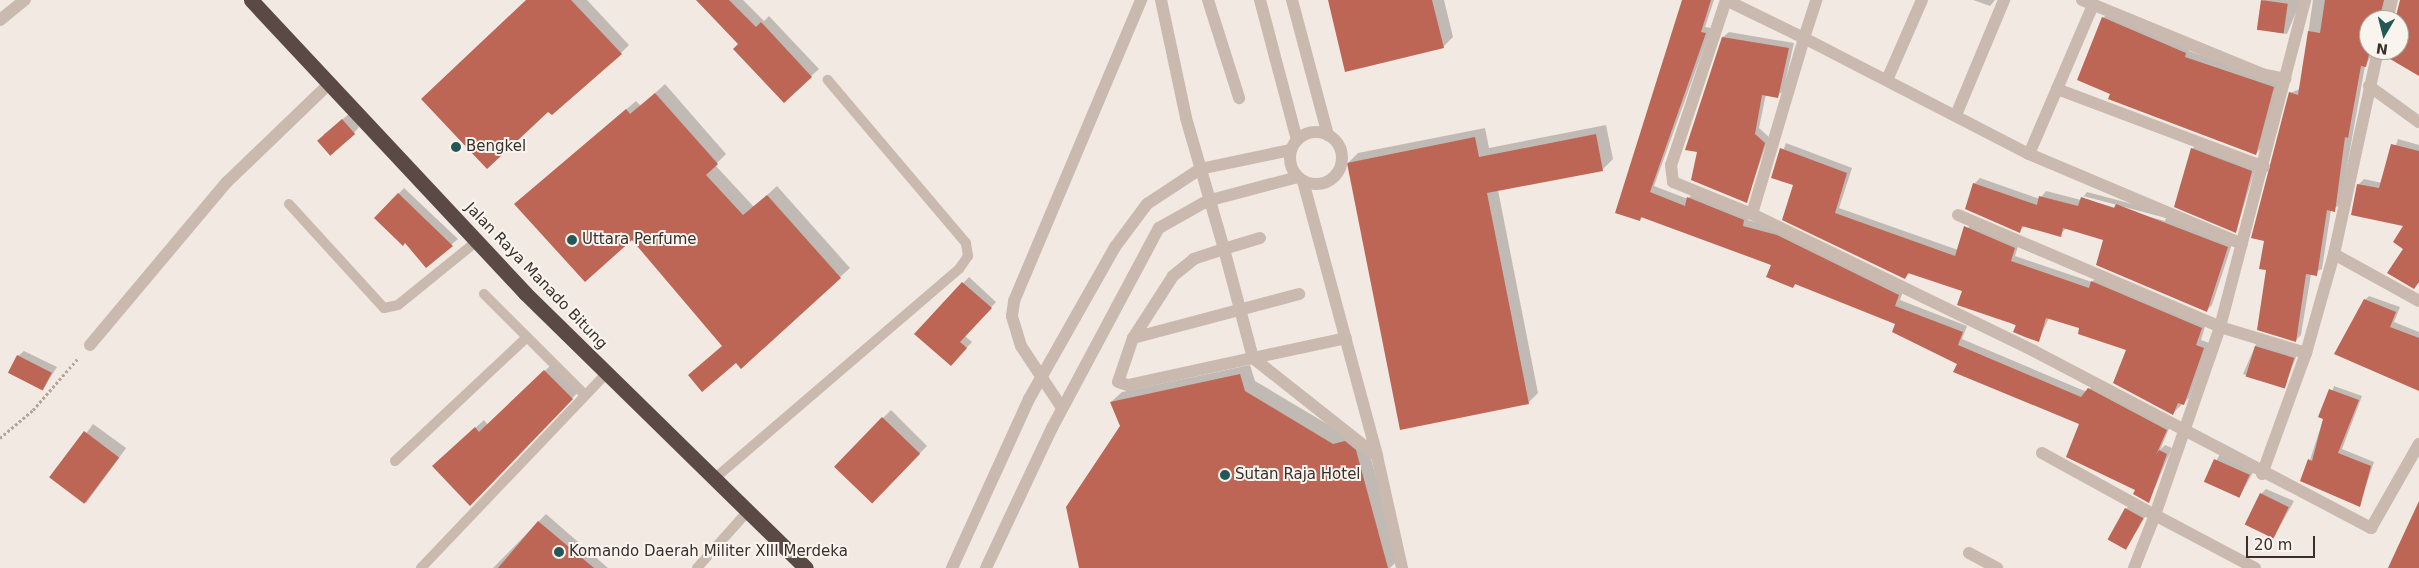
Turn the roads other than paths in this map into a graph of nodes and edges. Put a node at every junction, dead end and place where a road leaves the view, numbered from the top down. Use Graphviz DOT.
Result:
graph roads {
  1 [pos="25,0"];
  2 [pos="251,0"];
  3 [pos="1141,0"];
  4 [pos="1161,0"];
  5 [pos="1208,0"];
  6 [pos="1260,0"];
  7 [pos="1292,0"];
  8 [pos="1726,0"];
  9 [pos="1816,0"];
  10 [pos="1922,0"];
  11 [pos="2004,0"];
  12 [pos="2305,0"];
  13 [pos="2087,2"];
  14 [pos="0,20"];
  15 [pos="1804,38"];
  16 [pos="2376,60"];
  17 [pos="2285,79"];
  18 [pos="828,80"];
  19 [pos="1887,80"];
  20 [pos="328,85"];
  21 [pos="2369,86"];
  22 [pos="2057,88"];
  23 [pos="1239,98"];
  24 [pos="1956,114"];
  25 [pos="2419,122"];
  26 [pos="1328,135"];
  27 [pos="1294,145"];
  28 [pos="2029,154"];
  29 [pos="2264,167"];
  30 [pos="1200,170"];
  31 [pos="1300,179"];
  32 [pos="1207,201"];
  33 [pos="289,204"];
  34 [pos="1752,214"];
  35 [pos="1958,215"];
  36 [pos="1260,238"];
  37 [pos="477,241"];
  38 [pos="2242,244"];
  39 [pos="1224,250"];
  40 [pos="2334,254"];
  41 [pos="484,294"];
  42 [pos="1299,294"];
  43 [pos="2419,301"];
  44 [pos="1240,308"];
  45 [pos="2220,327"];
  46 [pos="527,337"];
  47 [pos="1134,338"];
  48 [pos="1346,338"];
  49 [pos="90,345"];
  50 [pos="2306,353"];
  51 [pos="1253,358"];
  52 [pos="606,373"];
  53 [pos="1042,377"];
  54 [pos="585,395"];
  55 [pos="1062,408"];
  56 [pos="2185,432"];
  57 [pos="2419,444"];
  58 [pos="2042,453"];
  59 [pos="1376,456"];
  60 [pos="394,461"];
  61 [pos="2262,474"];
  62 [pos="714,479"];
  63 [pos="748,512"];
  64 [pos="2155,516"];
  65 [pos="1969,553"];
  66 [pos="424,567"];
  67 [pos="696,568"];
  68 [pos="806,568"];
  69 [pos="952,568"];
  70 [pos="986,568"];
  71 [pos="1402,568"];
  72 [pos="1997,568"];
  73 [pos="2134,568"];
  74 [pos="2255,568"];
  1 -- 14 [label="street"];
  2 -- 20 [label="highway, Jalan Raya Manado Bitung"];
  3 -- 53 [label="street"];
  4 -- 30 [label="street"];
  5 -- 23 [label="street"];
  6 -- 27 [label="street"];
  7 -- 26 [label="street"];
  8 -- 15 [label="street"];
  8 -- 34 [label="street"];
  9 -- 15 [label="street"];
  10 -- 19 [label="street"];
  11 -- 24 [label="street"];
  12 -- 17 [label="street"];
  13 -- 17 [label="street"];
  13 -- 22 [label="street"];
  15 -- 19 [label="street"];
  15 -- 34 [label="street"];
  16 -- 21 [label="street"];
  17 -- 29 [label="street"];
  18 -- 62 [label="lane"];
  19 -- 24 [label="street"];
  20 -- 37 [label="highway, Jalan Raya Manado Bitung"];
  20 -- 49 [label="street"];
  21 -- 25 [label="street"];
  21 -- 40 [label="street"];
  22 -- 28 [label="street"];
  22 -- 29 [label="street"];
  24 -- 28 [label="street"];
  26 -- 27 [label="street"];
  26 -- 31 [label="street"];
  27 -- 30 [label="street"];
  27 -- 31 [label="street"];
  28 -- 38 [label="street"];
  29 -- 38 [label="street"];
  30 -- 32 [label="street"];
  30 -- 53 [label="street"];
  31 -- 32 [label="street"];
  31 -- 48 [label="street"];
  32 -- 39 [label="street"];
  32 -- 55 [label="street"];
  33 -- 37 [label="lane"];
  34 -- 56 [label="street"];
  35 -- 45 [label="street"];
  36 -- 39 [label="street"];
  37 -- 52 [label="highway, Jalan Raya Manado Bitung"];
  38 -- 45 [label="street"];
  39 -- 44 [label="street"];
  39 -- 47 [label="street"];
  40 -- 43 [label="street"];
  40 -- 50 [label="street"];
  41 -- 46 [label="lane"];
  42 -- 44 [label="street"];
  44 -- 47 [label="street"];
  44 -- 51 [label="street"];
  45 -- 50 [label="street"];
  45 -- 56 [label="street"];
  46 -- 54 [label="lane"];
  46 -- 60 [label="lane"];
  47 -- 51 [label="street"];
  48 -- 51 [label="street"];
  48 -- 59 [label="street"];
  50 -- 61 [label="street"];
  51 -- 59 [label="street"];
  52 -- 54 [label="lane"];
  52 -- 62 [label="highway, Jalan Raya Manado Bitung"];
  53 -- 55 [label="street"];
  53 -- 69 [label="street"];
  54 -- 66 [label="lane"];
  55 -- 70 [label="street"];
  56 -- 61 [label="street"];
  56 -- 64 [label="street"];
  57 -- 61 [label="street"];
  58 -- 64 [label="street"];
  59 -- 71 [label="street"];
  62 -- 63 [label="highway, Jalan Raya Manado Bitung"];
  63 -- 67 [label="lane"];
  63 -- 68 [label="highway, Jalan Raya Manado Bitung"];
  64 -- 73 [label="street"];
  64 -- 74 [label="street"];
  65 -- 72 [label="street"];
}
